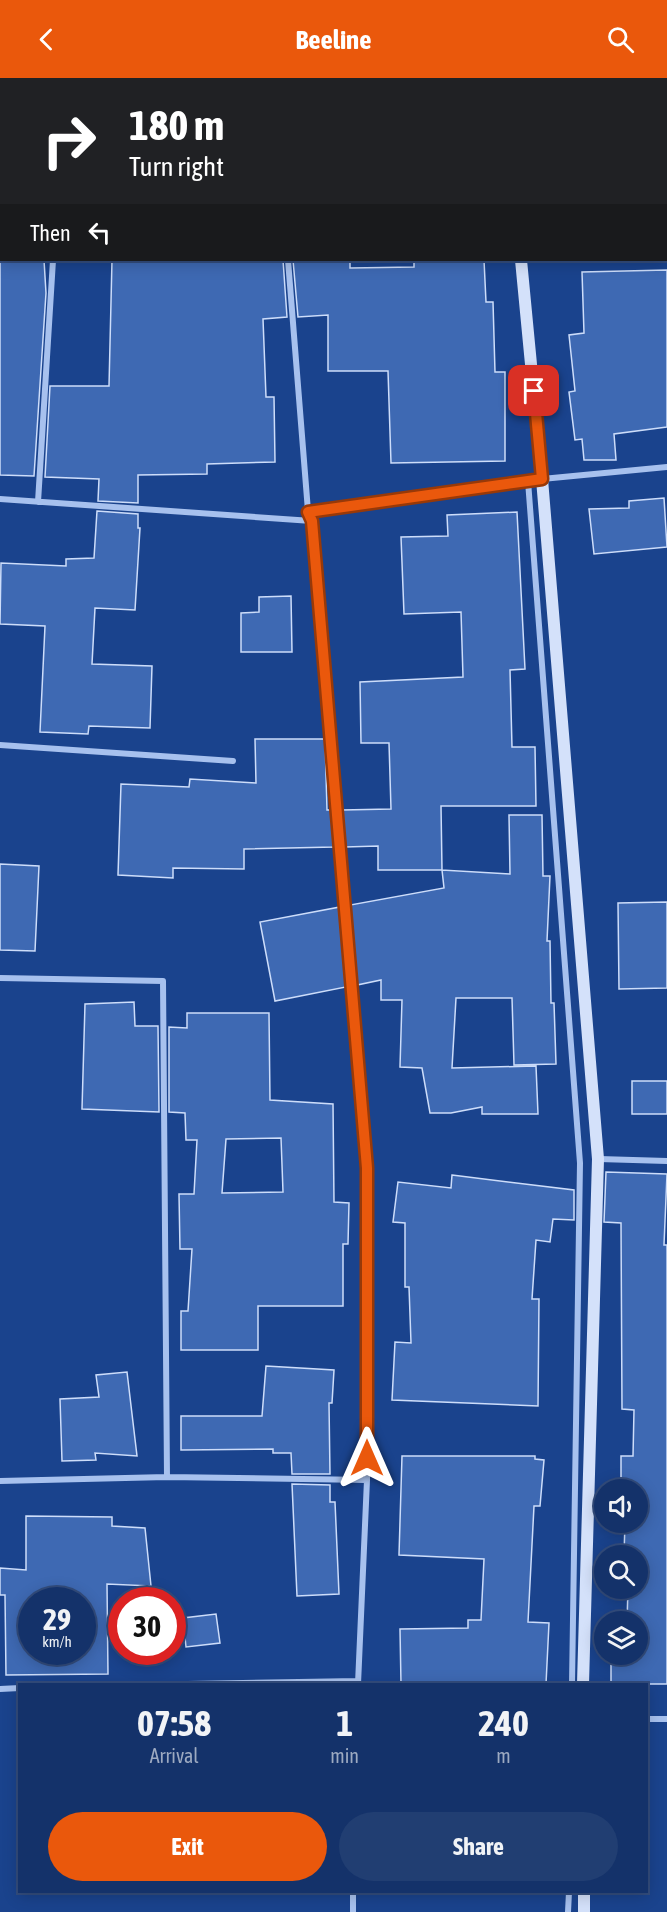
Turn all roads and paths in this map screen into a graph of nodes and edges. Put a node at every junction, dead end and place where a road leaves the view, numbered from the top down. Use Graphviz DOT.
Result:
graph roads {
  1 [pos="53,261"];
  2 [pos="288,261"];
  3 [pos="521,261"];
  4 [pos="667,467"];
  5 [pos="542,479"];
  6 [pos="528,481"];
  7 [pos="0,499"];
  8 [pos="38,501"];
  9 [pos="308,512"];
  10 [pos="312,521"];
  11 [pos="0,745"];
  12 [pos="233,761"];
  13 [pos="0,978"];
  14 [pos="598,1159"];
  15 [pos="667,1161"];
  16 [pos="167,1477"];
  17 [pos="367,1480"];
  18 [pos="0,1481"];
  19 [pos="358,1683"];
  20 [pos="572,1683"];
  21 [pos="583,1683"];
  22 [pos="18,1688"];
  23 [pos="0,1689"];
  24 [pos="648,1719"];
  25 [pos="667,1719"];
  26 [pos="353,1893"];
  27 [pos="568,1893"];
  28 [pos="584,1893"];
  29 [pos="353,1912"];
  30 [pos="568,1912"];
  31 [pos="584,1912"];
  1 -- 8 [label="street"];
  2 -- 9 [label="street"];
  3 -- 5 [label="street"];
  4 -- 5 [label="street"];
  5 -- 6 [label="street"];
  5 -- 14 [label="street"];
  6 -- 9 [label="street"];
  6 -- 20 [label="street"];
  7 -- 8 [label="street"];
  8 -- 10 [label="street"];
  9 -- 10 [label="street"];
  10 -- 17 [label="street"];
  11 -- 12 [label="street"];
  13 -- 16 [label="street"];
  14 -- 15 [label="street"];
  14 -- 21 [label="street"];
  16 -- 17 [label="street"];
  16 -- 18 [label="street"];
  17 -- 19 [label="street"];
  22 -- 23 [label="street"];
  24 -- 25 [label="street"];
  26 -- 29 [label="street"];
  27 -- 30 [label="street"];
  28 -- 31 [label="street"];
}
